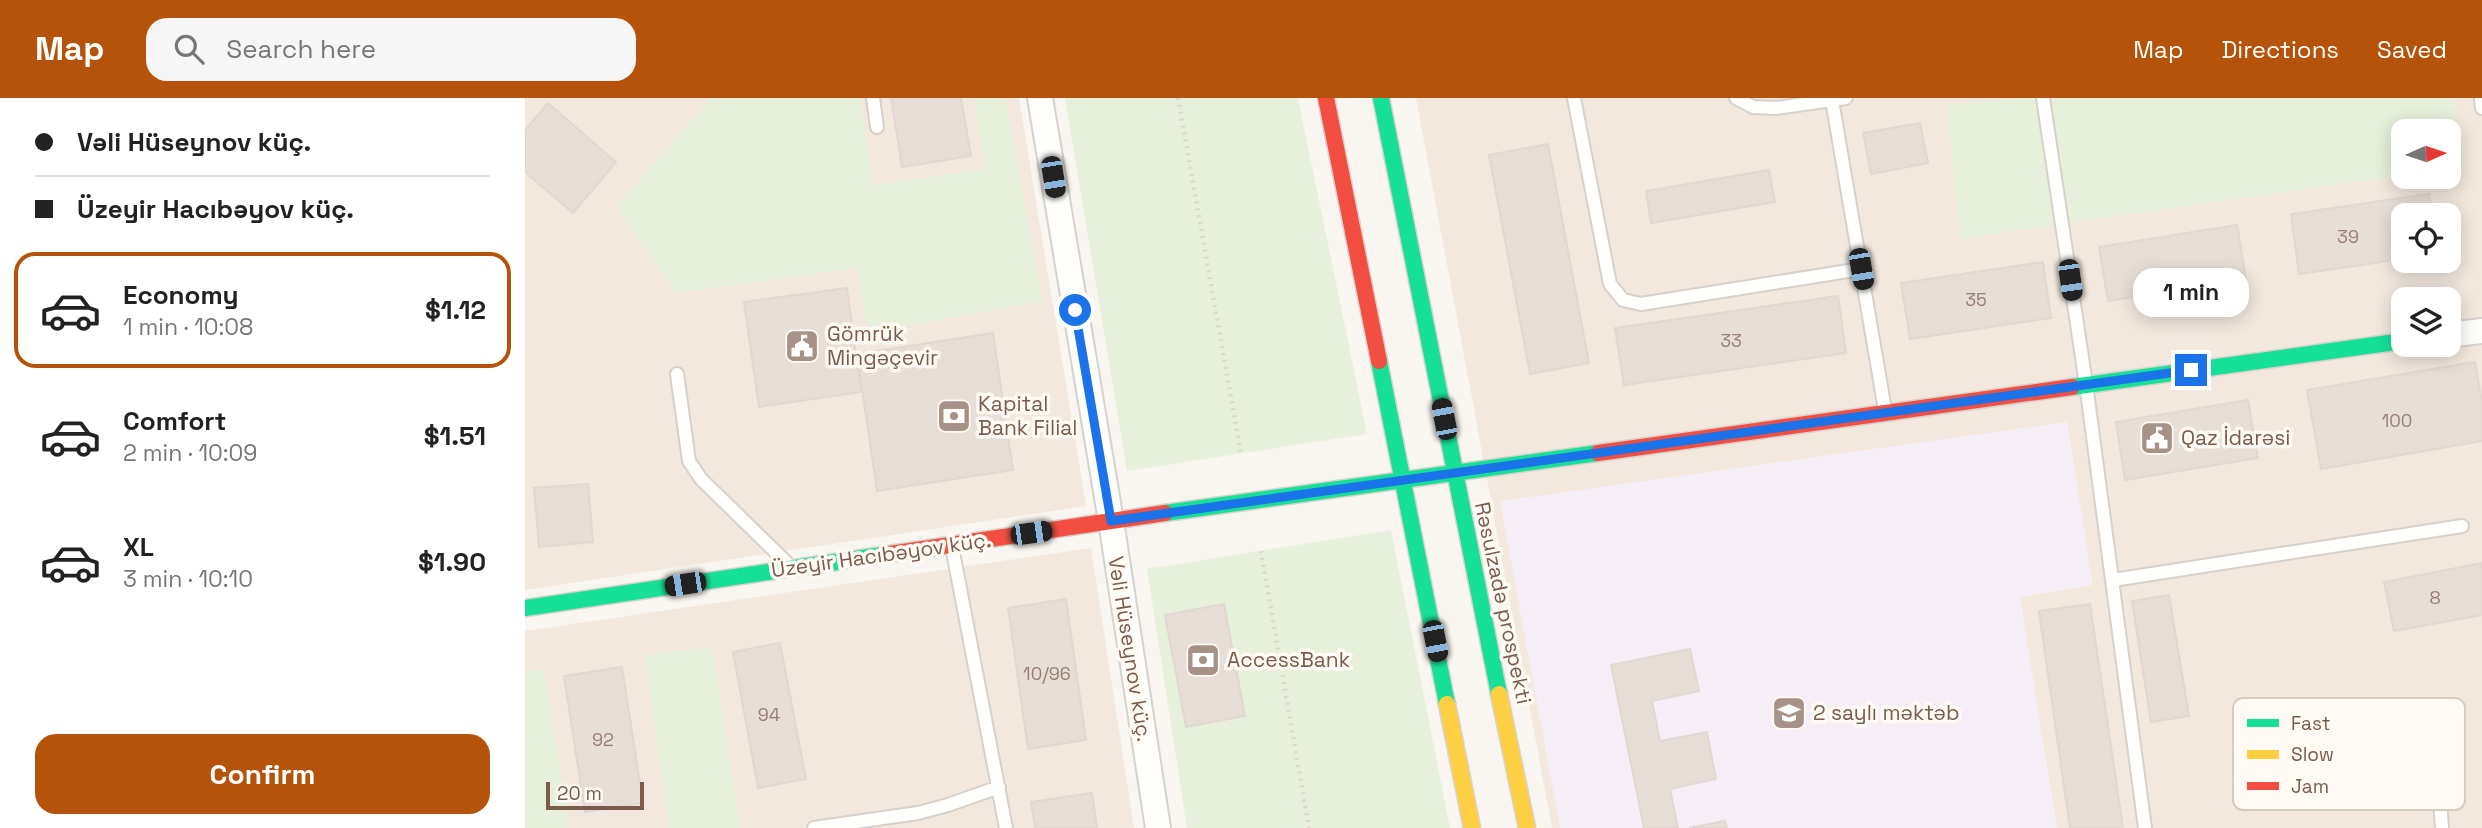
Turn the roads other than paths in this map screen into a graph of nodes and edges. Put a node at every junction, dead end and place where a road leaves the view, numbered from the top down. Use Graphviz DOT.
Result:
graph roads {
  1 [pos="873,98"];
  2 [pos="1040,98"];
  3 [pos="1327,98"];
  4 [pos="1381,98"];
  5 [pos="1574,98"];
  6 [pos="1735,98"];
  7 [pos="1846,98"];
  8 [pos="2043,98"];
  9 [pos="2481,98"];
  10 [pos="1832,100"];
  11 [pos="2482,108"];
  12 [pos="877,127"];
  13 [pos="1861,269"];
  14 [pos="2482,331"];
  15 [pos="2461,333"];
  16 [pos="2391,343"];
  17 [pos="677,374"];
  18 [pos="2085,384"];
  19 [pos="1886,413"];
  20 [pos="1454,473"];
  21 [pos="1403,481"];
  22 [pos="1111,521"];
  23 [pos="2462,526"];
  24 [pos="951,544"];
  25 [pos="793,568"];
  26 [pos="2113,580"];
  27 [pos="525,608"];
  28 [pos="999,787"];
  29 [pos="2441,810"];
  30 [pos="814,828"];
  31 [pos="1006,828"];
  32 [pos="1158,828"];
  33 [pos="1472,828"];
  34 [pos="1527,828"];
  35 [pos="2145,828"];
  36 [pos="2442,828"];
  1 -- 12 [label="lane"];
  2 -- 22 [label="street, Vəli Hüseynov küç."];
  3 -- 21 [label="street"];
  4 -- 20 [label="street, Rəsulzadə prospekti"];
  5 -- 13 [label="lane"];
  6 -- 10 [label="lane"];
  7 -- 10 [label="lane"];
  8 -- 18 [label="lane"];
  9 -- 11 [label="lane"];
  10 -- 13 [label="lane"];
  13 -- 19 [label="lane"];
  14 -- 15 [label="street"];
  16 -- 18 [label="street, Üzeyir Hacıbəyov küç."];
  17 -- 25 [label="lane"];
  18 -- 19 [label="street, Üzeyir Hacıbəyov küç."];
  18 -- 26 [label="lane"];
  19 -- 20 [label="street, Üzeyir Hacıbəyov küç."];
  20 -- 21 [label="street, Üzeyir Hacıbəyov küç."];
  20 -- 34 [label="street, Rəsulzadə prospekti"];
  21 -- 22 [label="street, Üzeyir Hacıbəyov küç."];
  21 -- 33 [label="street"];
  22 -- 24 [label="street, Üzeyir Hacıbəyov küç."];
  22 -- 32 [label="street, Vəli Hüseynov küç."];
  23 -- 26 [label="lane"];
  24 -- 25 [label="street, Üzeyir Hacıbəyov küç."];
  24 -- 28 [label="lane"];
  25 -- 27 [label="street, Üzeyir Hacıbəyov küç."];
  26 -- 35 [label="lane"];
  28 -- 30 [label="lane"];
  28 -- 31 [label="lane"];
  29 -- 36 [label="lane"];
}
